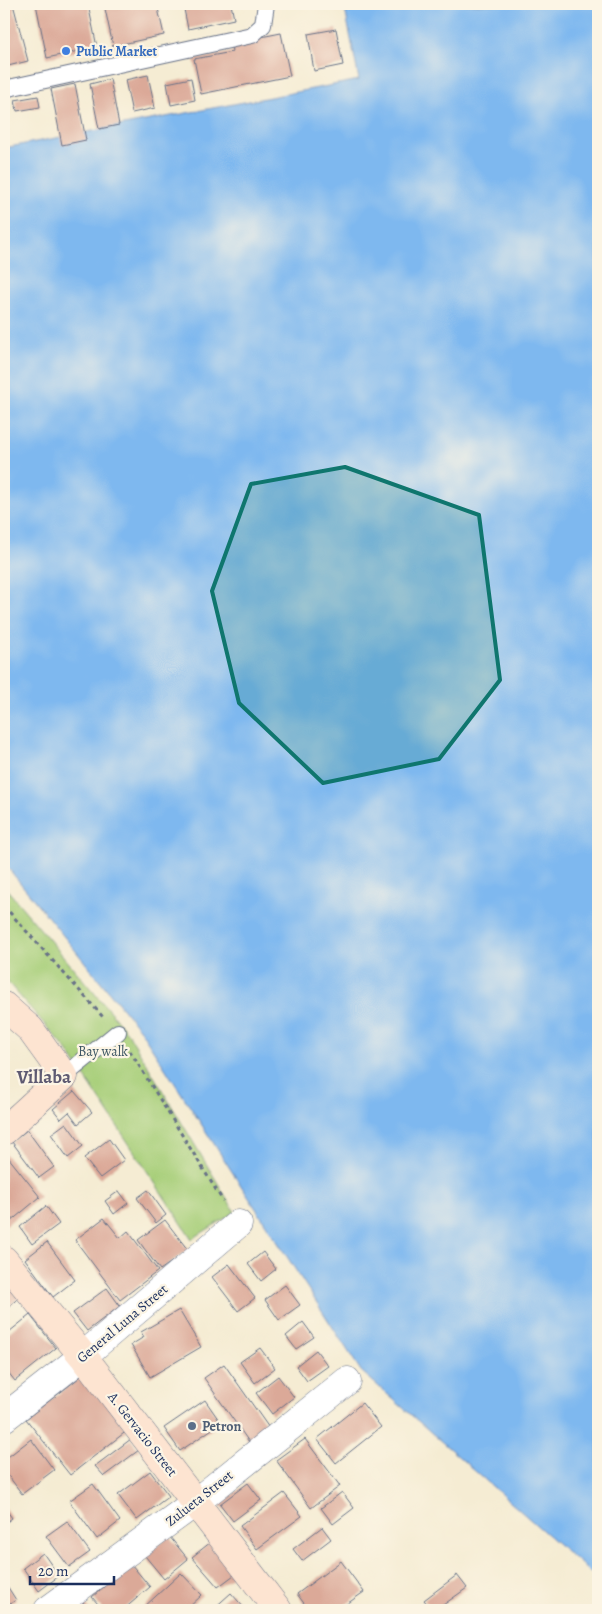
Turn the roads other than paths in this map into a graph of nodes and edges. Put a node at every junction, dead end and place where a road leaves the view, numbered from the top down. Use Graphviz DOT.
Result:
graph roads {
  1 [pos="266,4"];
  2 [pos="4,90"];
  3 [pos="4,1006"];
  4 [pos="118,1032"];
  5 [pos="64,1076"];
  6 [pos="4,1131"];
  7 [pos="238,1224"];
  8 [pos="4,1260"];
  9 [pos="83,1356"];
  10 [pos="347,1382"];
  11 [pos="4,1418"];
  12 [pos="196,1502"];
  13 [pos="48,1610"];
  14 [pos="278,1610"];
  1 -- 2 [label="lane"];
  3 -- 5 [label="street"];
  4 -- 5 [label="lane"];
  5 -- 6 [label="street"];
  7 -- 9 [label="street, General Luna Street"];
  8 -- 9 [label="street, A. Gervacio Street"];
  9 -- 11 [label="street, General Luna Street"];
  9 -- 12 [label="street, A. Gervacio Street"];
  10 -- 12 [label="street, Zulueta Street"];
  12 -- 13 [label="street, Zulueta Street"];
  12 -- 14 [label="street, A. Gervacio Street"];
}
